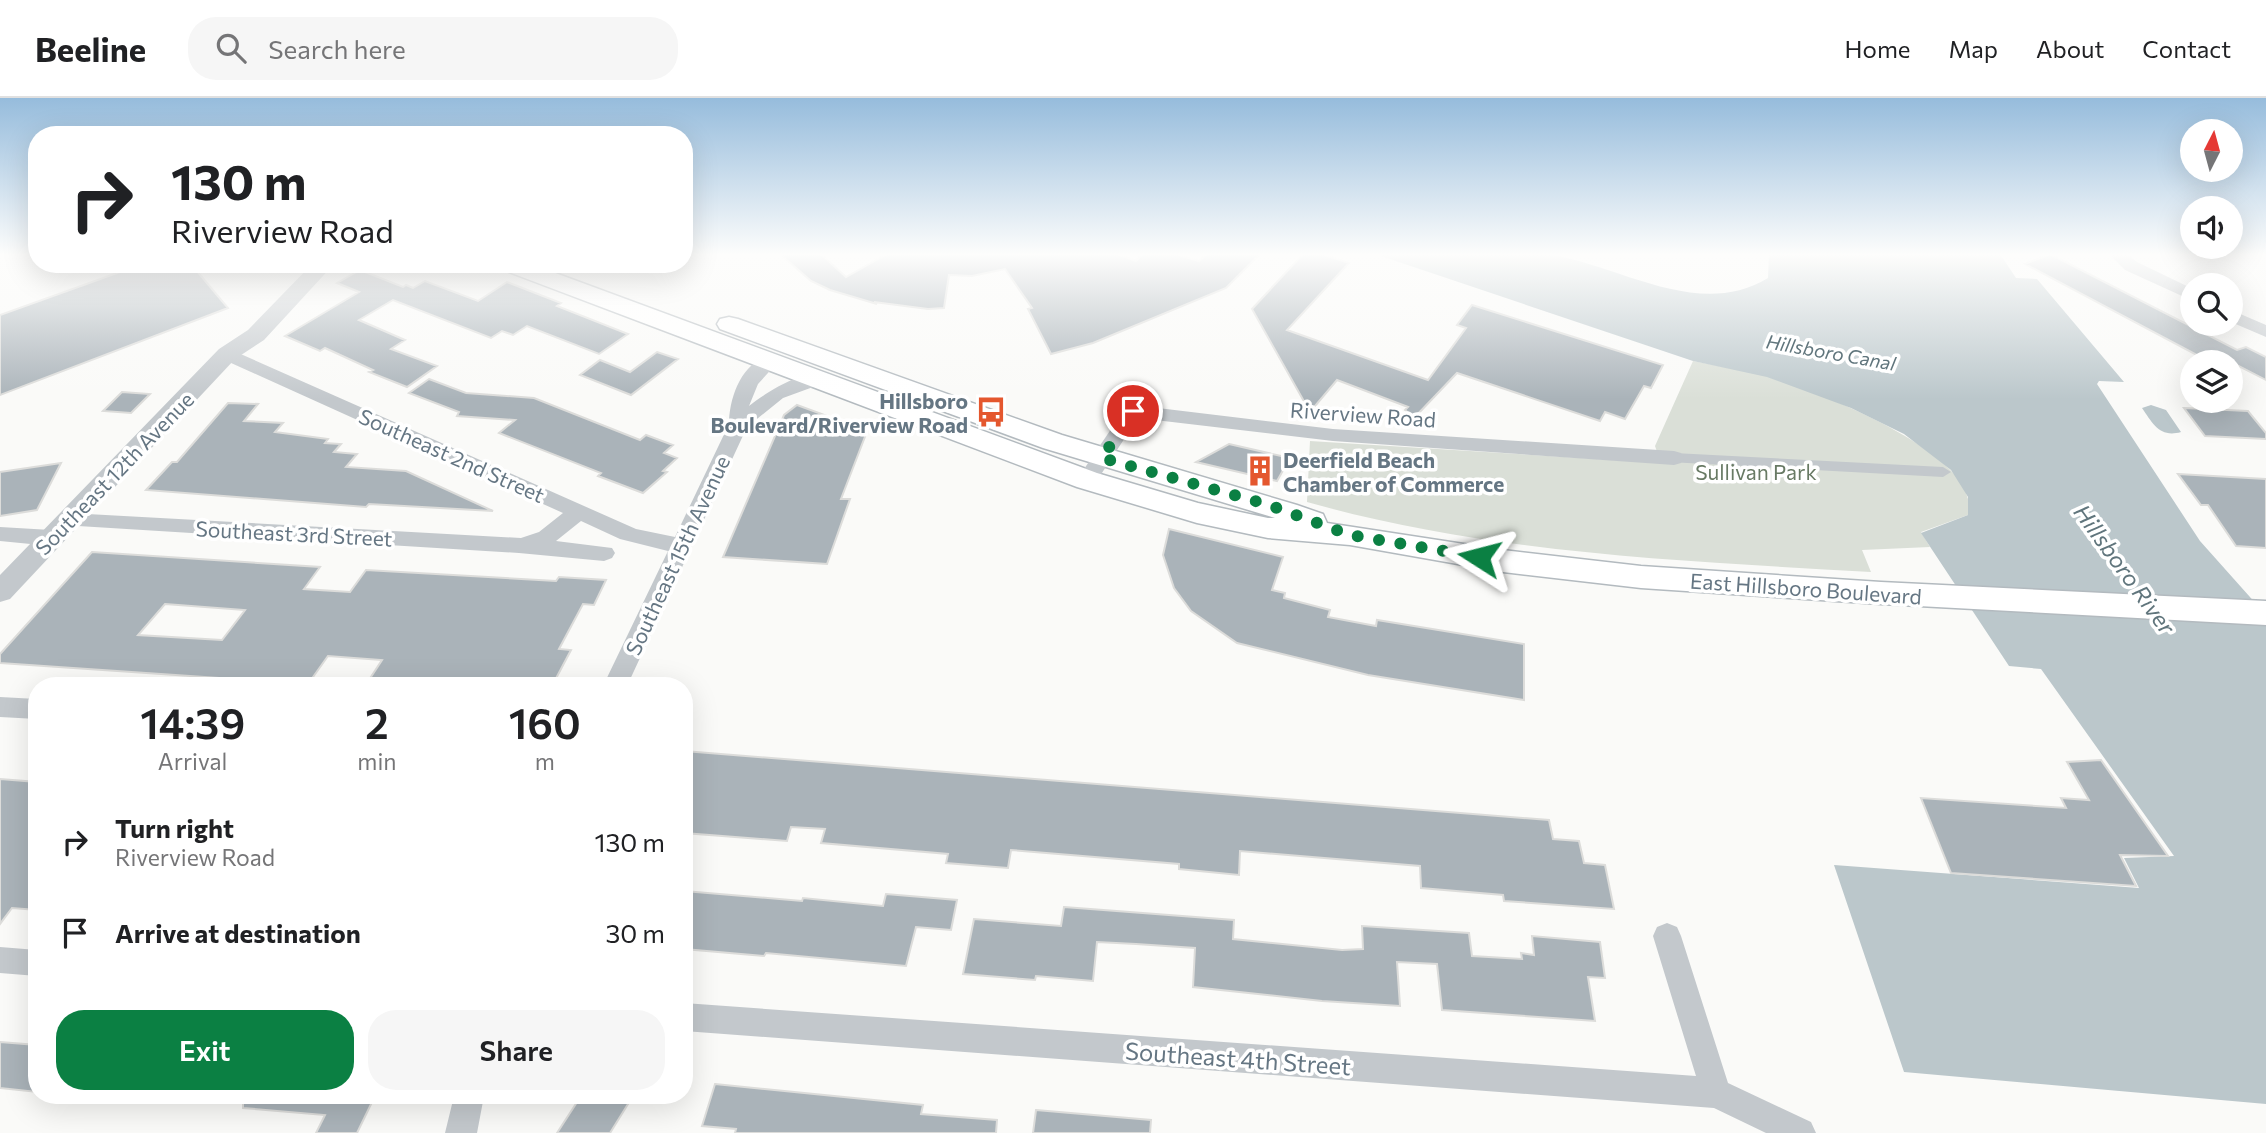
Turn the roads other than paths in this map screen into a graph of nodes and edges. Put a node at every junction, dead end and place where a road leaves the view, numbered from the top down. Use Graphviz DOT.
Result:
graph roads {
  1 [pos="266,302"];
  2 [pos="287,302"];
  3 [pos="612,302"];
  4 [pos="657,302"];
  5 [pos="2243,321"];
  6 [pos="2266,332"];
  7 [pos="771,351"];
  8 [pos="227,354"];
  9 [pos="817,379"];
  10 [pos="739,424"];
  11 [pos="1674,458"];
  12 [pos="1095,469"];
  13 [pos="1943,472"];
  14 [pos="579,512"];
  15 [pos="69,520"];
  16 [pos="0,534"];
  17 [pos="51,538"];
  18 [pos="519,545"];
  19 [pos="681,545"];
  20 [pos="604,553"];
  21 [pos="0,592"];
  22 [pos="2266,613"];
  23 [pos="619,677"];
  24 [pos="0,707"];
  25 [pos="28,709"];
  26 [pos="1667,936"];
  27 [pos="0,960"];
  28 [pos="28,962"];
  29 [pos="693,1018"];
  30 [pos="1716,1093"];
  31 [pos="467,1104"];
  32 [pos="1791,1130"];
  33 [pos="461,1133"];
  1 -- 8 [label="street, Southeast 12th Avenue"];
  2 -- 8 [label="street, Southeast 12th Avenue"];
  3 -- 7 [label="main road, East Hillsboro Boulevard"];
  4 -- 7 [label="main road, East Hillsboro Boulevard"];
  5 -- 6 [label="street"];
  7 -- 9 [label="main road, East Hillsboro Boulevard"];
  7 -- 10 [label="street, Southeast 15th Avenue"];
  7 -- 12 [label="main road, East Hillsboro Boulevard"];
  8 -- 14 [label="street, Southeast 2nd Street"];
  8 -- 15 [label="street, Southeast 12th Avenue"];
  9 -- 10 [label="street, Southeast 15th Avenue"];
  9 -- 12 [label="main road, East Hillsboro Boulevard"];
  10 -- 19 [label="street, Southeast 15th Avenue"];
  11 -- 12 [label="street, Riverview Road"];
  11 -- 13 [label="street"];
  12 -- 22 [label="main road, East Hillsboro Boulevard"];
  14 -- 18 [label="street, Southeast 3rd Street"];
  14 -- 19 [label="street, Southeast 2nd Street"];
  15 -- 17 [label="street, Southeast 12th Avenue"];
  15 -- 18 [label="street, Southeast 3rd Street"];
  16 -- 17 [label="street"];
  17 -- 21 [label="street, Southeast 12th Avenue"];
  18 -- 20 [label="street, Southeast 3rd Street"];
  19 -- 23 [label="street, Southeast 15th Avenue"];
  24 -- 25 [label="street"];
  26 -- 30 [label="street"];
  27 -- 28 [label="street"];
  29 -- 30 [label="street, Southeast 4th Street"];
  30 -- 32 [label="street, Southeast 4th Street"];
  31 -- 33 [label="street"];
}
